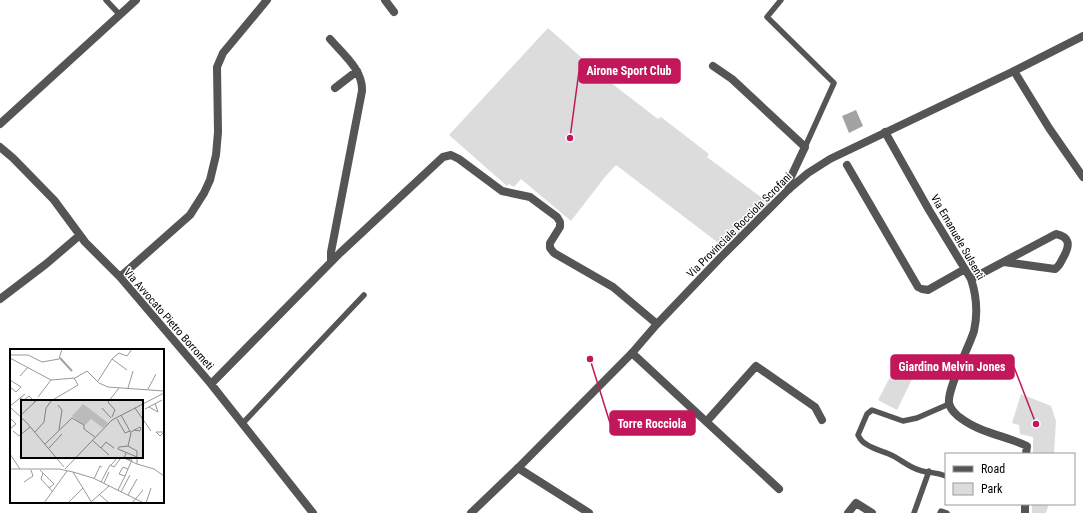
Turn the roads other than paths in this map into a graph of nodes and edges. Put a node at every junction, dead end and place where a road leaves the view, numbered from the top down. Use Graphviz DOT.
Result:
graph roads {
  1 [pos="106,0"];
  2 [pos="136,0"];
  3 [pos="267,0"];
  4 [pos="385,0"];
  5 [pos="781,0"];
  6 [pos="394,12"];
  7 [pos="120,15"];
  8 [pos="1083,36"];
  9 [pos="330,39"];
  10 [pos="713,66"];
  11 [pos="357,71"];
  12 [pos="1014,71"];
  13 [pos="335,88"];
  14 [pos="0,124"];
  15 [pos="885,132"];
  16 [pos="0,147"];
  17 [pos="805,147"];
  18 [pos="847,165"];
  19 [pos="1083,177"];
  20 [pos="789,190"];
  21 [pos="80,235"];
  22 [pos="331,262"];
  23 [pos="1004,262"];
  24 [pos="965,269"];
  25 [pos="120,277"];
  26 [pos="971,279"];
  27 [pos="364,295"];
  28 [pos="0,299"];
  29 [pos="657,324"];
  30 [pos="632,353"];
  31 [pos="211,384"];
  32 [pos="949,404"];
  33 [pos="822,420"];
  34 [pos="707,421"];
  35 [pos="242,424"];
  36 [pos="1026,453"];
  37 [pos="518,468"];
  38 [pos="929,471"];
  39 [pos="945,476"];
  40 [pos="779,489"];
  41 [pos="313,513"];
  42 [pos="471,513"];
  43 [pos="589,513"];
  44 [pos="848,513"];
  45 [pos="872,513"];
  46 [pos="914,513"];
  47 [pos="940,513"];
  48 [pos="947,513"];
  1 -- 7 [label="lane"];
  2 -- 7 [label="street"];
  3 -- 25 [label="street"];
  4 -- 6 [label="street"];
  5 -- 17 [label="lane"];
  7 -- 14 [label="street"];
  8 -- 12 [label="street, Via Provinciale Rocciola Scrofani"];
  9 -- 11 [label="street"];
  10 -- 17 [label="street"];
  11 -- 13 [label="street"];
  11 -- 22 [label="street"];
  12 -- 15 [label="street, Via Provinciale Rocciola Scrofani"];
  12 -- 19 [label="street"];
  15 -- 20 [label="street, Via Provinciale Rocciola Scrofani"];
  15 -- 24 [label="street, Via Emanuele Sulsenti"];
  16 -- 21 [label="street, Via Avvocato Pietro Borrometi"];
  17 -- 20 [label="street"];
  18 -- 24 [label="street"];
  20 -- 29 [label="street, Via Provinciale Rocciola Scrofani"];
  21 -- 25 [label="street, Via Avvocato Pietro Borrometi"];
  21 -- 28 [label="street"];
  22 -- 29 [label="street"];
  22 -- 31 [label="street"];
  23 -- 23 [label="street"];
  23 -- 26 [label="street"];
  24 -- 26 [label="street, Via Emanuele Sulsenti"];
  25 -- 31 [label="street, Via Avvocato Pietro Borrometi"];
  26 -- 32 [label="street, Via Emanuele Sulsenti"];
  27 -- 35 [label="lane"];
  29 -- 30 [label="street, Via Provinciale Rocciola Scrofani"];
  30 -- 34 [label="street"];
  30 -- 37 [label="street, Via Provinciale Rocciola Scrofani"];
  31 -- 35 [label="street, Via Avvocato Pietro Borrometi"];
  32 -- 36 [label="street"];
  32 -- 38 [label="lane"];
  33 -- 34 [label="street"];
  34 -- 40 [label="street"];
  35 -- 41 [label="street, Via Avvocato Pietro Borrometi"];
  37 -- 42 [label="street, Via Provinciale Rocciola Scrofani"];
  37 -- 43 [label="street"];
  38 -- 39 [label="lane"];
  38 -- 46 [label="lane"];
  44 -- 45 [label="street"];
  47 -- 48 [label="lane"];
}
